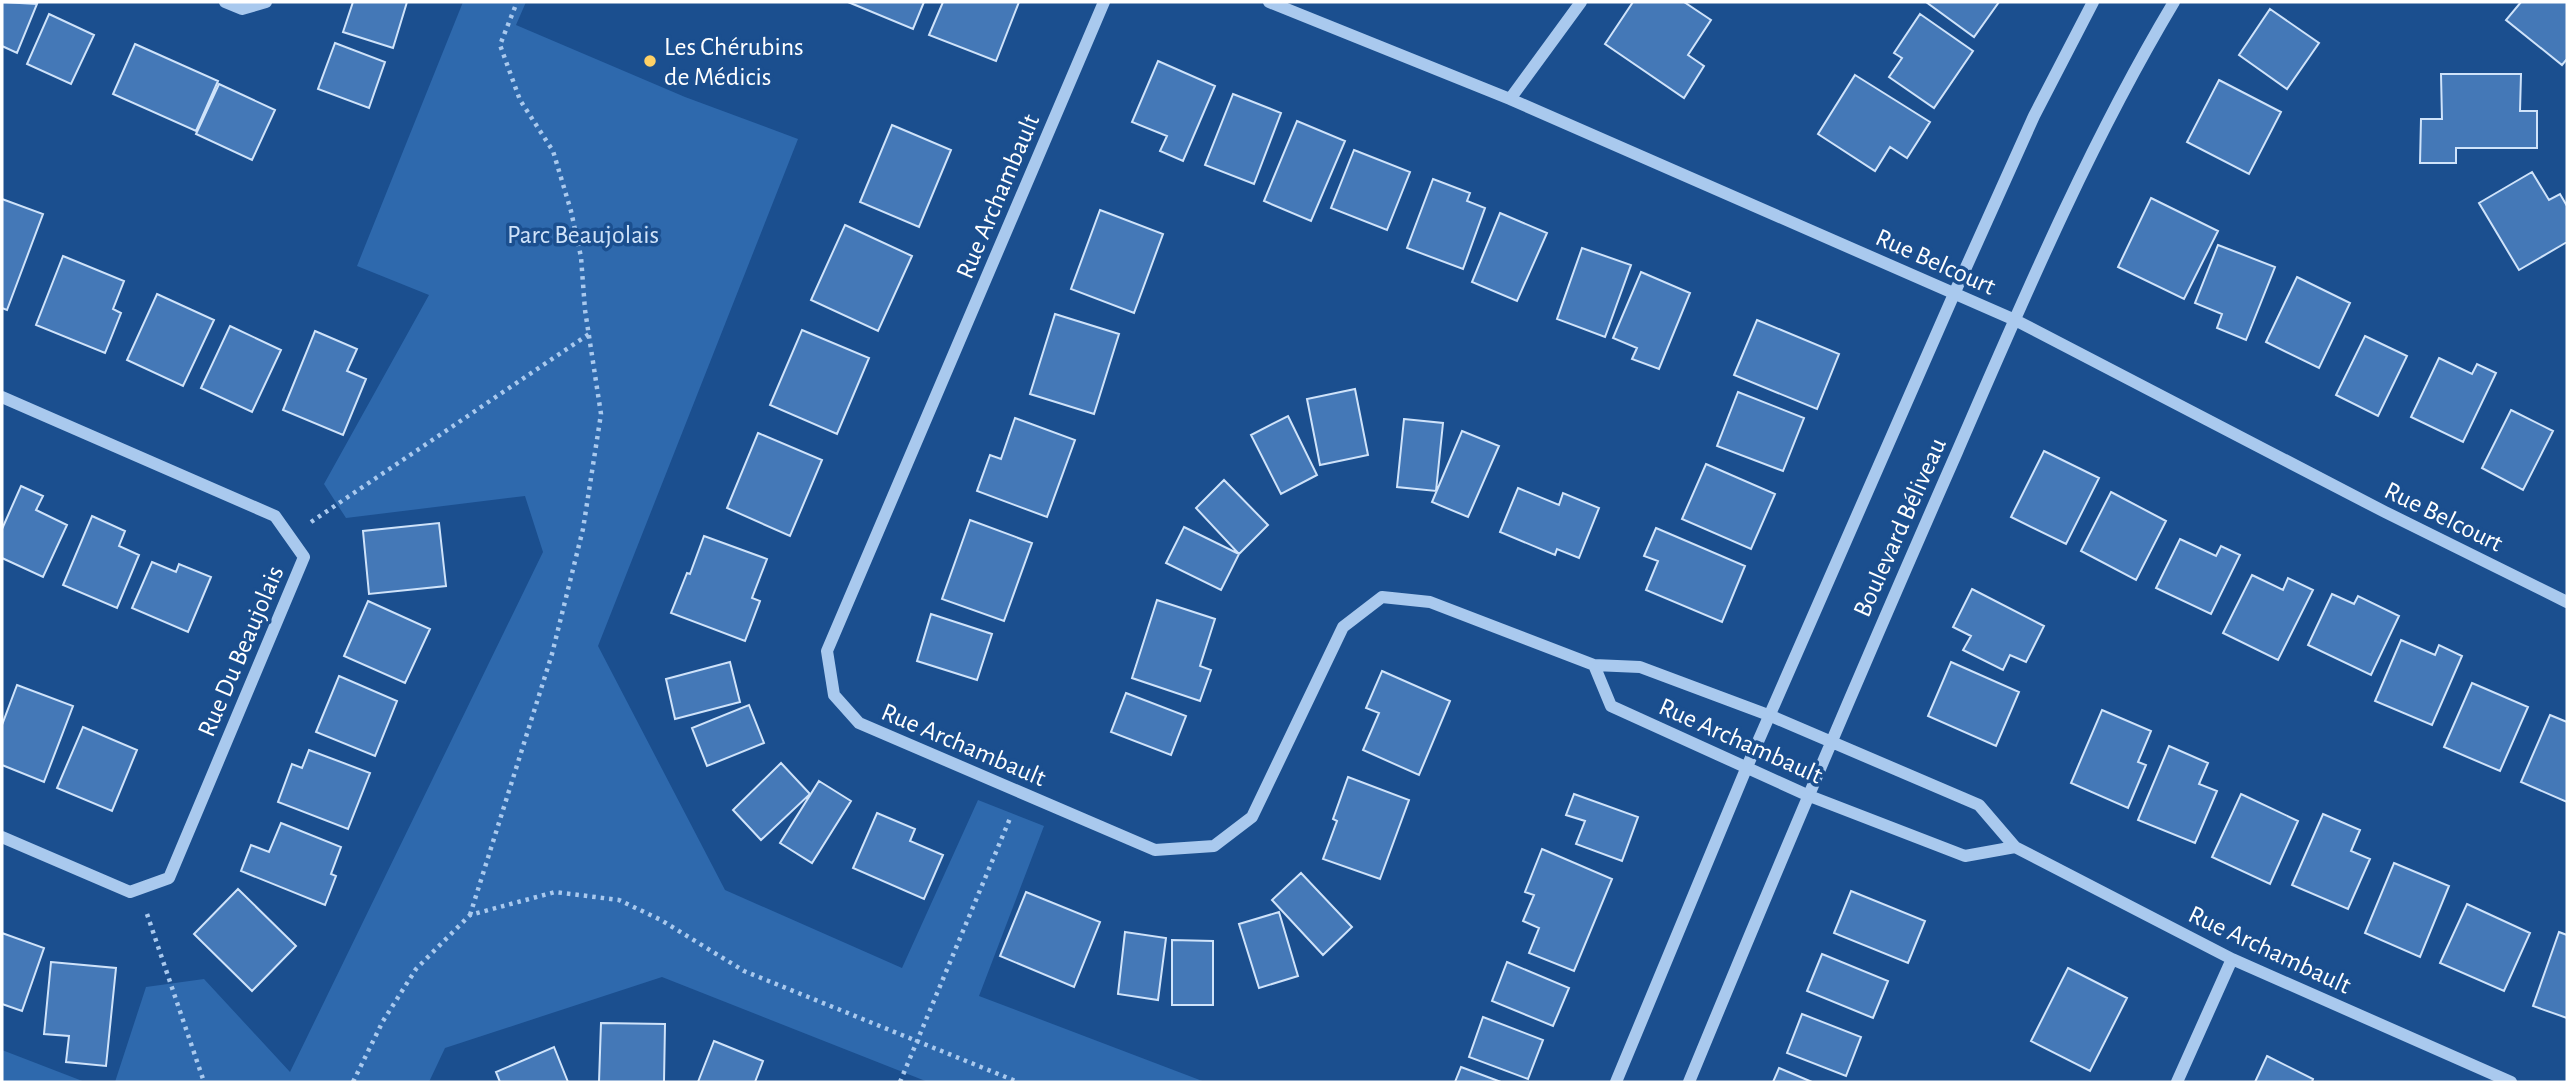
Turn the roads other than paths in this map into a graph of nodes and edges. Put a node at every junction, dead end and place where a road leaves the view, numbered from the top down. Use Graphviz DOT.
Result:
graph roads {
  1 [pos="225,2"];
  2 [pos="266,2"];
  3 [pos="1104,2"];
  4 [pos="1269,2"];
  5 [pos="1581,2"];
  6 [pos="2093,2"];
  7 [pos="2174,2"];
  8 [pos="1510,99"];
  9 [pos="1954,294"];
  10 [pos="2015,320"];
  11 [pos="2,397"];
  12 [pos="2567,602"];
  13 [pos="1594,665"];
  14 [pos="1771,716"];
  15 [pos="1830,742"];
  16 [pos="1746,769"];
  17 [pos="1807,795"];
  18 [pos="2,837"];
  19 [pos="2015,847"];
  20 [pos="2232,959"];
  21 [pos="1616,1082"];
  22 [pos="1689,1082"];
  23 [pos="2177,1082"];
  24 [pos="2511,1082"];
  1 -- 2 [label="street"];
  3 -- 13 [label="street, Rue Archambault"];
  4 -- 8 [label="street, Rue Belcourt"];
  5 -- 8 [label="street"];
  6 -- 9 [label="street, Boulevard Béliveau"];
  7 -- 10 [label="street, Boulevard Béliveau"];
  8 -- 9 [label="street, Rue Belcourt"];
  9 -- 10 [label="street, Rue Belcourt"];
  9 -- 14 [label="street, Boulevard Béliveau"];
  10 -- 12 [label="street, Rue Belcourt"];
  10 -- 15 [label="street, Boulevard Béliveau"];
  11 -- 18 [label="street, Rue Du Beaujolais"];
  13 -- 14 [label="street, Rue Archambault"];
  13 -- 16 [label="street, Rue Archambault"];
  14 -- 15 [label="street, Rue Archambault"];
  14 -- 16 [label="street, Boulevard Béliveau"];
  15 -- 17 [label="street, Boulevard Béliveau"];
  15 -- 19 [label="street, Rue Archambault"];
  16 -- 17 [label="street, Rue Archambault"];
  16 -- 21 [label="street, Boulevard Béliveau"];
  17 -- 19 [label="street, Rue Archambault"];
  17 -- 22 [label="street, Boulevard Béliveau"];
  19 -- 20 [label="street, Rue Archambault"];
  20 -- 23 [label="street"];
  20 -- 24 [label="street, Rue Archambault"];
}
